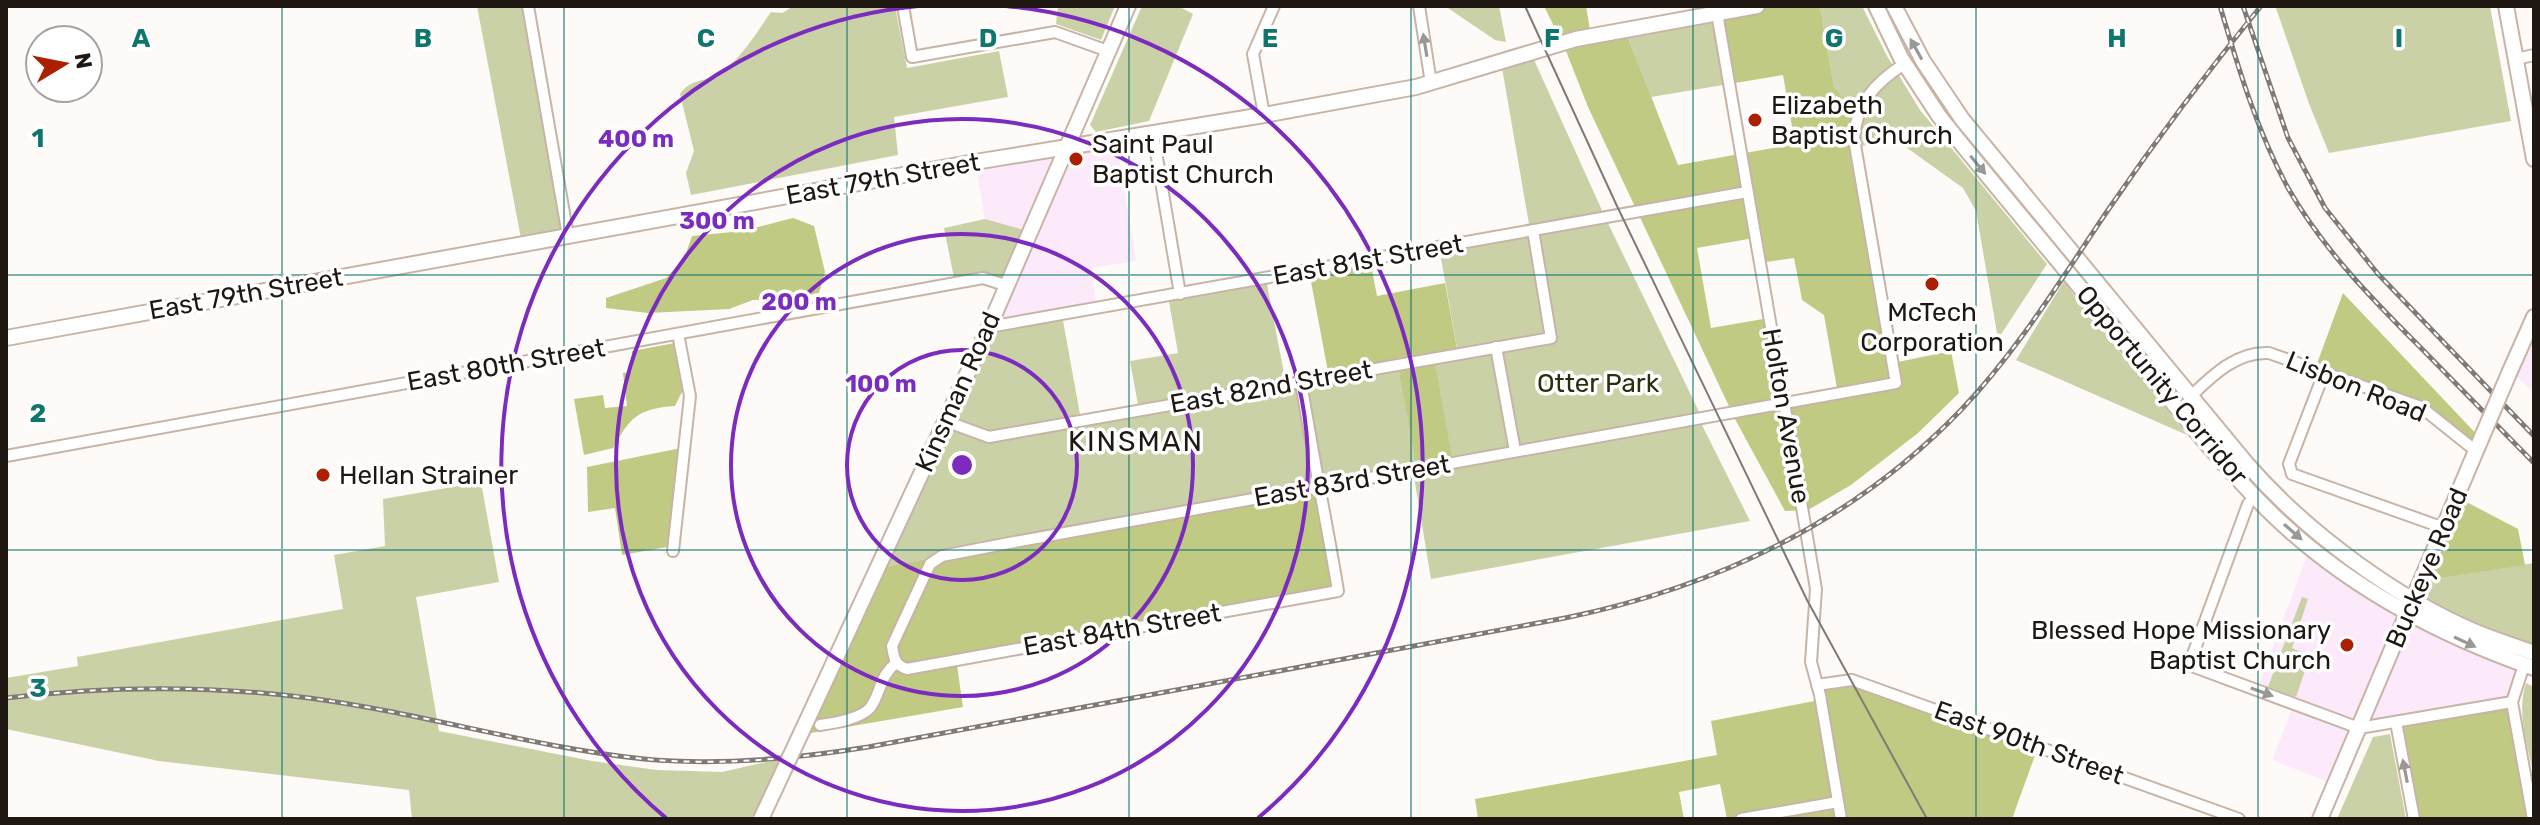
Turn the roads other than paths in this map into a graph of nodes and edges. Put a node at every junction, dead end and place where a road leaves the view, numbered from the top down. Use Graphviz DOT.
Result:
graph roads {
  1 [pos="528,6"];
  2 [pos="903,6"];
  3 [pos="1128,6"];
  4 [pos="1274,6"];
  5 [pos="1419,6"];
  6 [pos="1757,6"];
  7 [pos="1876,6"];
  8 [pos="1894,6"];
  9 [pos="2506,6"];
  10 [pos="1710,12"];
  11 [pos="1108,51"];
  12 [pos="2534,55"];
  13 [pos="2516,59"];
  14 [pos="1904,64"];
  15 [pos="1431,83"];
  16 [pos="1264,115"];
  17 [pos="1153,134"];
  18 [pos="1065,147"];
  19 [pos="2534,159"];
  20 [pos="1747,192"];
  21 [pos="1533,230"];
  22 [pos="568,236"];
  23 [pos="1005,285"];
  24 [pos="1180,294"];
  25 [pos="2534,317"];
  26 [pos="989,327"];
  27 [pos="678,334"];
  28 [pos="6,338"];
  29 [pos="1496,347"];
  30 [pos="2324,373"];
  31 [pos="1301,382"];
  32 [pos="2191,396"];
  33 [pos="1784,403"];
  34 [pos="945,421"];
  35 [pos="2479,445"];
  36 [pos="1515,451"];
  37 [pos="6,456"];
  38 [pos="1320,487"];
  39 [pos="2255,496"];
  40 [pos="2444,528"];
  41 [pos="673,551"];
  42 [pos="2411,606"];
  43 [pos="2531,662"];
  44 [pos="896,663"];
  45 [pos="1817,685"];
  46 [pos="2512,702"];
  47 [pos="2396,722"];
  48 [pos="820,725"];
  49 [pos="2359,728"];
  50 [pos="1838,802"];
  51 [pos="761,819"];
  52 [pos="1741,819"];
  53 [pos="1841,819"];
  54 [pos="2239,819"];
  55 [pos="2320,819"];
  56 [pos="2414,819"];
  57 [pos="2533,819"];
  1 -- 22 [label="street"];
  2 -- 11 [label="street"];
  3 -- 11 [label="main road, Kinsman Road"];
  4 -- 16 [label="street"];
  15 -- 5 [label="street, one-way"];
  6 -- 10 [label="main road, East 79th Street"];
  7 -- 14 [label="main road, Opportunity Corridor"];
  32 -- 8 [label="main road, Opportunity Corridor, one-way"];
  9 -- 13 [label="main road"];
  10 -- 15 [label="main road, East 79th Street"];
  10 -- 20 [label="street, Holton Avenue"];
  11 -- 18 [label="main road, Kinsman Road"];
  12 -- 13 [label="street"];
  13 -- 19 [label="main road"];
  14 -- 33 [label="street, East 83rd Street"];
  14 -- 39 [label="main road, Opportunity Corridor, one-way"];
  15 -- 16 [label="main road, East 79th Street"];
  16 -- 17 [label="main road, East 79th Street"];
  17 -- 18 [label="main road, East 79th Street"];
  17 -- 24 [label="street"];
  18 -- 22 [label="main road, East 79th Street"];
  18 -- 23 [label="main road, Kinsman Road"];
  20 -- 21 [label="street, East 81st Street"];
  20 -- 33 [label="street, Holton Avenue"];
  21 -- 24 [label="street, East 81st Street"];
  21 -- 29 [label="street, East 82nd Street"];
  22 -- 28 [label="main road, East 79th Street"];
  23 -- 26 [label="main road, Kinsman Road"];
  23 -- 27 [label="street, East 80th Street"];
  24 -- 26 [label="street, East 81st Street"];
  25 -- 35 [label="main road, Buckeye Road, bridge"];
  26 -- 34 [label="main road, Kinsman Road"];
  27 -- 37 [label="street, East 80th Street"];
  27 -- 41 [label="street"];
  29 -- 31 [label="street, East 82nd Street"];
  29 -- 36 [label="street"];
  30 -- 32 [label="street, Lisbon Road"];
  30 -- 35 [label="street, Lisbon Road"];
  30 -- 40 [label="street"];
  31 -- 34 [label="street, East 82nd Street"];
  31 -- 38 [label="street"];
  32 -- 42 [label="main road, Opportunity Corridor"];
  33 -- 36 [label="street, East 83rd Street"];
  33 -- 45 [label="street, Holton Avenue"];
  34 -- 51 [label="main road, Kinsman Road, bridge"];
  35 -- 40 [label="main road, Buckeye Road"];
  36 -- 38 [label="street, East 83rd Street"];
  38 -- 44 [label="street, East 83rd Street"];
  38 -- 44 [label="street, East 84th Street"];
  39 -- 42 [label="main road, Opportunity Corridor, one-way"];
  39 -- 49 [label="street, one-way"];
  40 -- 42 [label="main road, Buckeye Road"];
  42 -- 43 [label="main road, Opportunity Corridor"];
  42 -- 49 [label="main road, Buckeye Road"];
  43 -- 46 [label="street"];
  44 -- 48 [label="street"];
  45 -- 50 [label="street, Holton Avenue"];
  45 -- 54 [label="street, East 90th Street"];
  46 -- 47 [label="street"];
  46 -- 57 [label="street"];
  47 -- 49 [label="street"];
  56 -- 47 [label="street, one-way"];
  49 -- 55 [label="main road, Buckeye Road"];
  50 -- 52 [label="street"];
  50 -- 53 [label="street, Holton Avenue"];
}
